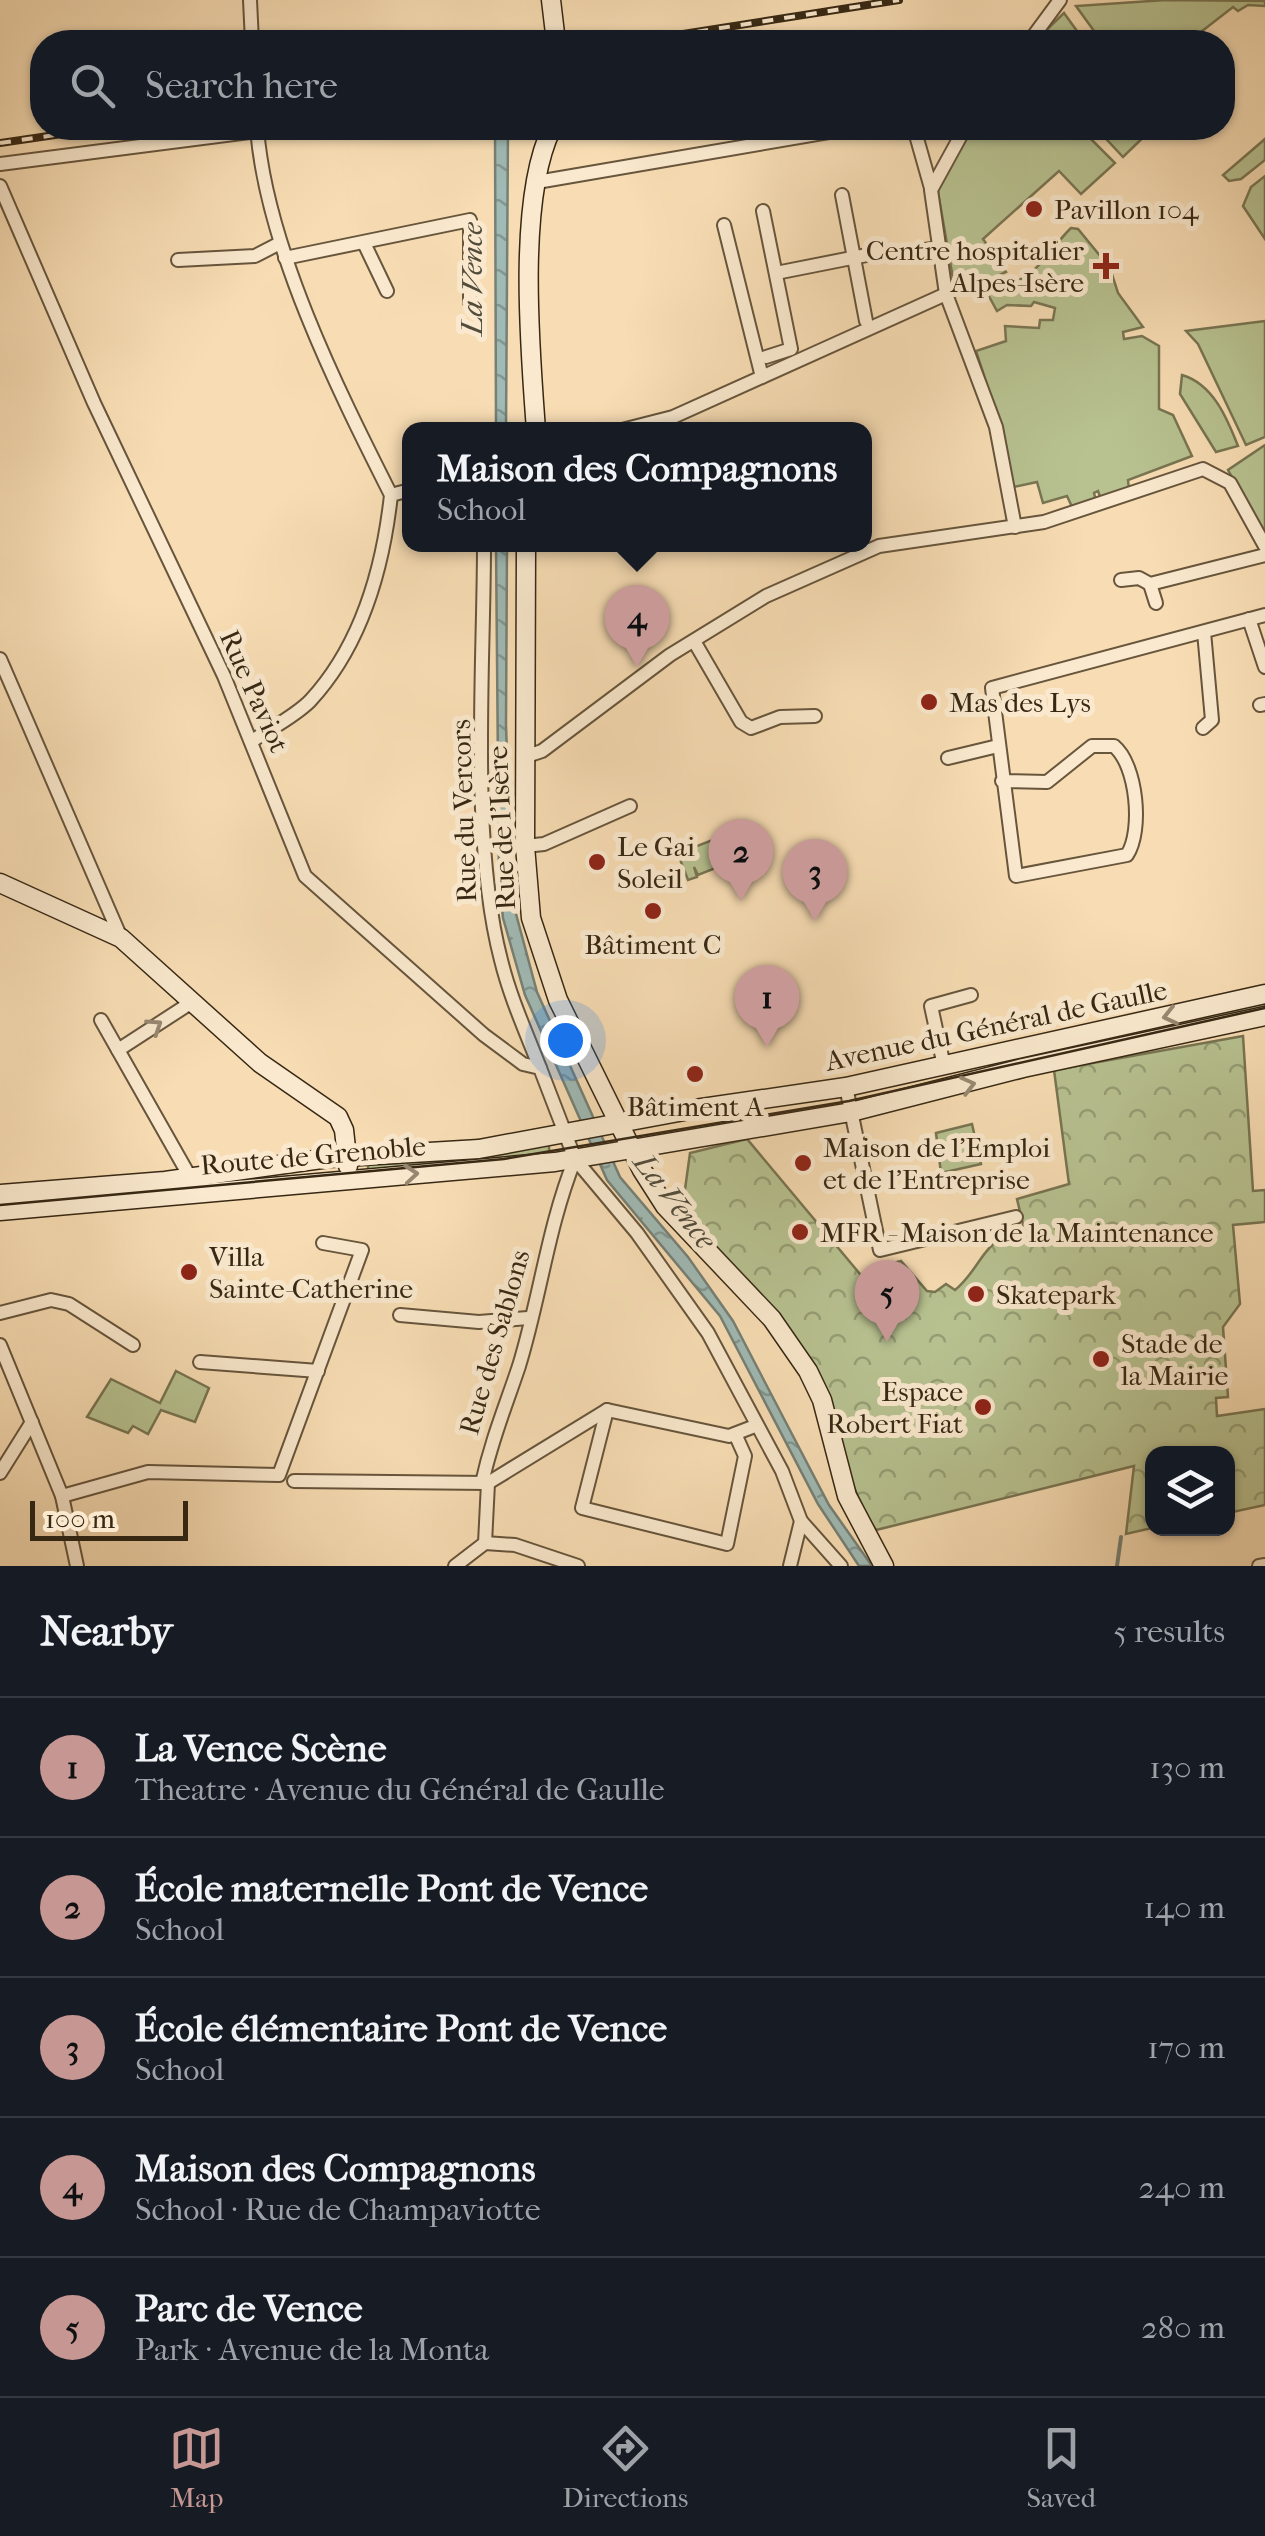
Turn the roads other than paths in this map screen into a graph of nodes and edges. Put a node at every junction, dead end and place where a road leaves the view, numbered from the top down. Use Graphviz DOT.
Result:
graph roads {
  1 [pos="250,0"];
  2 [pos="551,0"];
  3 [pos="1060,0"];
  4 [pos="251,30"];
  5 [pos="555,30"];
  6 [pos="1038,30"];
  7 [pos="178,140"];
  8 [pos="260,140"];
  9 [pos="546,140"];
  10 [pos="782,140"];
  11 [pos="917,140"];
  12 [pos="958,140"];
  13 [pos="0,164"];
  14 [pos="537,182"];
  15 [pos="0,186"];
  16 [pos="931,190"];
  17 [pos="842,195"];
  18 [pos="764,211"];
  19 [pos="724,225"];
  20 [pos="280,242"];
  21 [pos="364,243"];
  22 [pos="940,248"];
  23 [pos="854,257"];
  24 [pos="285,258"];
  25 [pos="178,260"];
  26 [pos="776,273"];
  27 [pos="387,292"];
  28 [pos="946,294"];
  29 [pos="470,302"];
  30 [pos="866,321"];
  31 [pos="766,357"];
  32 [pos="762,377"];
  33 [pos="536,422"];
  34 [pos="651,422"];
  35 [pos="402,492"];
  36 [pos="391,495"];
  37 [pos="1015,528"];
  38 [pos="1265,546"];
  39 [pos="872,549"];
  40 [pos="484,552"];
  41 [pos="526,552"];
  42 [pos="865,552"];
  43 [pos="1265,554"];
  44 [pos="1122,580"];
  45 [pos="1150,584"];
  46 [pos="1156,603"];
  47 [pos="1265,616"];
  48 [pos="1249,619"];
  49 [pos="1204,632"];
  50 [pos="694,640"];
  51 [pos="0,659"];
  52 [pos="1265,667"];
  53 [pos="814,716"];
  54 [pos="1202,728"];
  55 [pos="252,741"];
  56 [pos="998,746"];
  57 [pos="524,757"];
  58 [pos="948,758"];
  59 [pos="1002,781"];
  60 [pos="630,806"];
  61 [pos="525,846"];
  62 [pos="0,883"];
  63 [pos="121,938"];
  64 [pos="1265,994"];
  65 [pos="971,995"];
  66 [pos="192,1002"];
  67 [pos="1265,1016"];
  68 [pos="101,1020"];
  69 [pos="118,1050"];
  70 [pos="944,1066"];
  71 [pos="540,1068"];
  72 [pos="846,1087"];
  73 [pos="851,1112"];
  74 [pos="613,1124"];
  75 [pos="572,1133"];
  76 [pos="625,1149"];
  77 [pos="347,1156"];
  78 [pos="584,1156"];
  79 [pos="190,1178"];
  80 [pos="349,1180"];
  81 [pos="0,1194"];
  82 [pos="0,1210"];
  83 [pos="1016,1217"];
  84 [pos="323,1243"];
  85 [pos="0,1314"];
  86 [pos="400,1315"];
  87 [pos="528,1318"];
  88 [pos="0,1345"];
  89 [pos="132,1345"];
  90 [pos="200,1362"];
  91 [pos="318,1371"];
  92 [pos="607,1410"];
  93 [pos="32,1422"];
  94 [pos="756,1426"];
  95 [pos="736,1436"];
  96 [pos="0,1472"];
  97 [pos="294,1481"];
  98 [pos="485,1483"];
  99 [pos="62,1496"];
  100 [pos="801,1521"];
  101 [pos="486,1543"];
  102 [pos="77,1566"];
  103 [pos="455,1566"];
  104 [pos="578,1566"];
  105 [pos="790,1566"];
  106 [pos="841,1566"];
  107 [pos="884,1566"];
  1 -- 4 [label="street"];
  2 -- 5 [label="main road"];
  3 -- 6 [label="street"];
  7 -- 13 [label="street"];
  8 -- 20 [label="street"];
  9 -- 14 [label="main road"];
  10 -- 14 [label="street"];
  11 -- 16 [label="street"];
  12 -- 16 [label="street"];
  14 -- 33 [label="main road"];
  15 -- 55 [label="street, Rue Paviot"];
  16 -- 22 [label="street"];
  17 -- 23 [label="street"];
  18 -- 26 [label="street"];
  19 -- 32 [label="street"];
  20 -- 24 [label="street"];
  20 -- 25 [label="street"];
  21 -- 24 [label="street"];
  21 -- 27 [label="street"];
  21 -- 29 [label="street"];
  22 -- 23 [label="street"];
  22 -- 28 [label="street"];
  23 -- 26 [label="street"];
  23 -- 30 [label="street"];
  24 -- 36 [label="street"];
  26 -- 31 [label="street"];
  28 -- 32 [label="street"];
  28 -- 37 [label="street"];
  32 -- 34 [label="street"];
  35 -- 36 [label="street"];
  36 -- 55 [label="street"];
  37 -- 38 [label="street"];
  37 -- 39 [label="street"];
  40 -- 71 [label="street, Rue du Vercors"];
  41 -- 57 [label="main road, Rue de l'Isère"];
  42 -- 50 [label="street"];
  43 -- 45 [label="street"];
  44 -- 45 [label="street"];
  45 -- 46 [label="street"];
  47 -- 48 [label="street"];
  48 -- 49 [label="street"];
  48 -- 52 [label="street"];
  49 -- 54 [label="street"];
  49 -- 56 [label="street"];
  50 -- 53 [label="street"];
  50 -- 57 [label="street"];
  51 -- 63 [label="street"];
  55 -- 71 [label="street, Rue Paviot"];
  56 -- 58 [label="street"];
  56 -- 59 [label="street"];
  57 -- 61 [label="main road, Rue de l'Isère"];
  59 -- 59 [label="street"];
  60 -- 61 [label="street"];
  61 -- 74 [label="main road, Rue de l'Isère"];
  62 -- 63 [label="main road"];
  63 -- 66 [label="main road"];
  64 -- 70 [label="main road, Avenue du Général de Gaulle, one-way"];
  65 -- 70 [label="street"];
  69 -- 66 [label="street, one-way"];
  66 -- 77 [label="main road"];
  73 -- 67 [label="main road, Avenue du Général de Gaulle, one-way"];
  68 -- 69 [label="street, Route de Grenoble"];
  69 -- 79 [label="street, Route de Grenoble"];
  70 -- 72 [label="main road, Avenue du Général de Gaulle"];
  71 -- 75 [label="street"];
  72 -- 73 [label="street"];
  72 -- 74 [label="main road, Avenue du Général de Gaulle"];
  73 -- 76 [label="main road, Avenue du Général de Gaulle"];
  73 -- 83 [label="street"];
  74 -- 75 [label="main road, Route de Grenoble"];
  74 -- 76 [label="main road, Rue de l'Isère"];
  75 -- 77 [label="main road, Route de Grenoble"];
  75 -- 78 [label="street"];
  76 -- 78 [label="main road, Route de Grenoble"];
  76 -- 107 [label="main road, Rue de l'Isère"];
  77 -- 79 [label="main road, Route de Grenoble"];
  77 -- 80 [label="main road"];
  80 -- 78 [label="main road, Route de Grenoble, one-way"];
  78 -- 87 [label="street, Rue des Sablons"];
  78 -- 94 [label="street"];
  79 -- 81 [label="main road, Route de Grenoble"];
  80 -- 82 [label="main road, Route de Grenoble"];
  84 -- 91 [label="street"];
  85 -- 89 [label="street"];
  86 -- 87 [label="street"];
  87 -- 98 [label="street, Rue des Sablons"];
  88 -- 93 [label="street"];
  90 -- 91 [label="street"];
  91 -- 99 [label="street"];
  92 -- 95 [label="street"];
  92 -- 95 [label="street"];
  92 -- 98 [label="street"];
  93 -- 96 [label="street"];
  93 -- 99 [label="street"];
  94 -- 95 [label="street"];
  94 -- 100 [label="street"];
  97 -- 98 [label="street"];
  98 -- 101 [label="street, Rue des Sablons"];
  99 -- 102 [label="street"];
  100 -- 105 [label="street"];
  100 -- 106 [label="street"];
  101 -- 103 [label="street"];
  101 -- 104 [label="street"];
}
